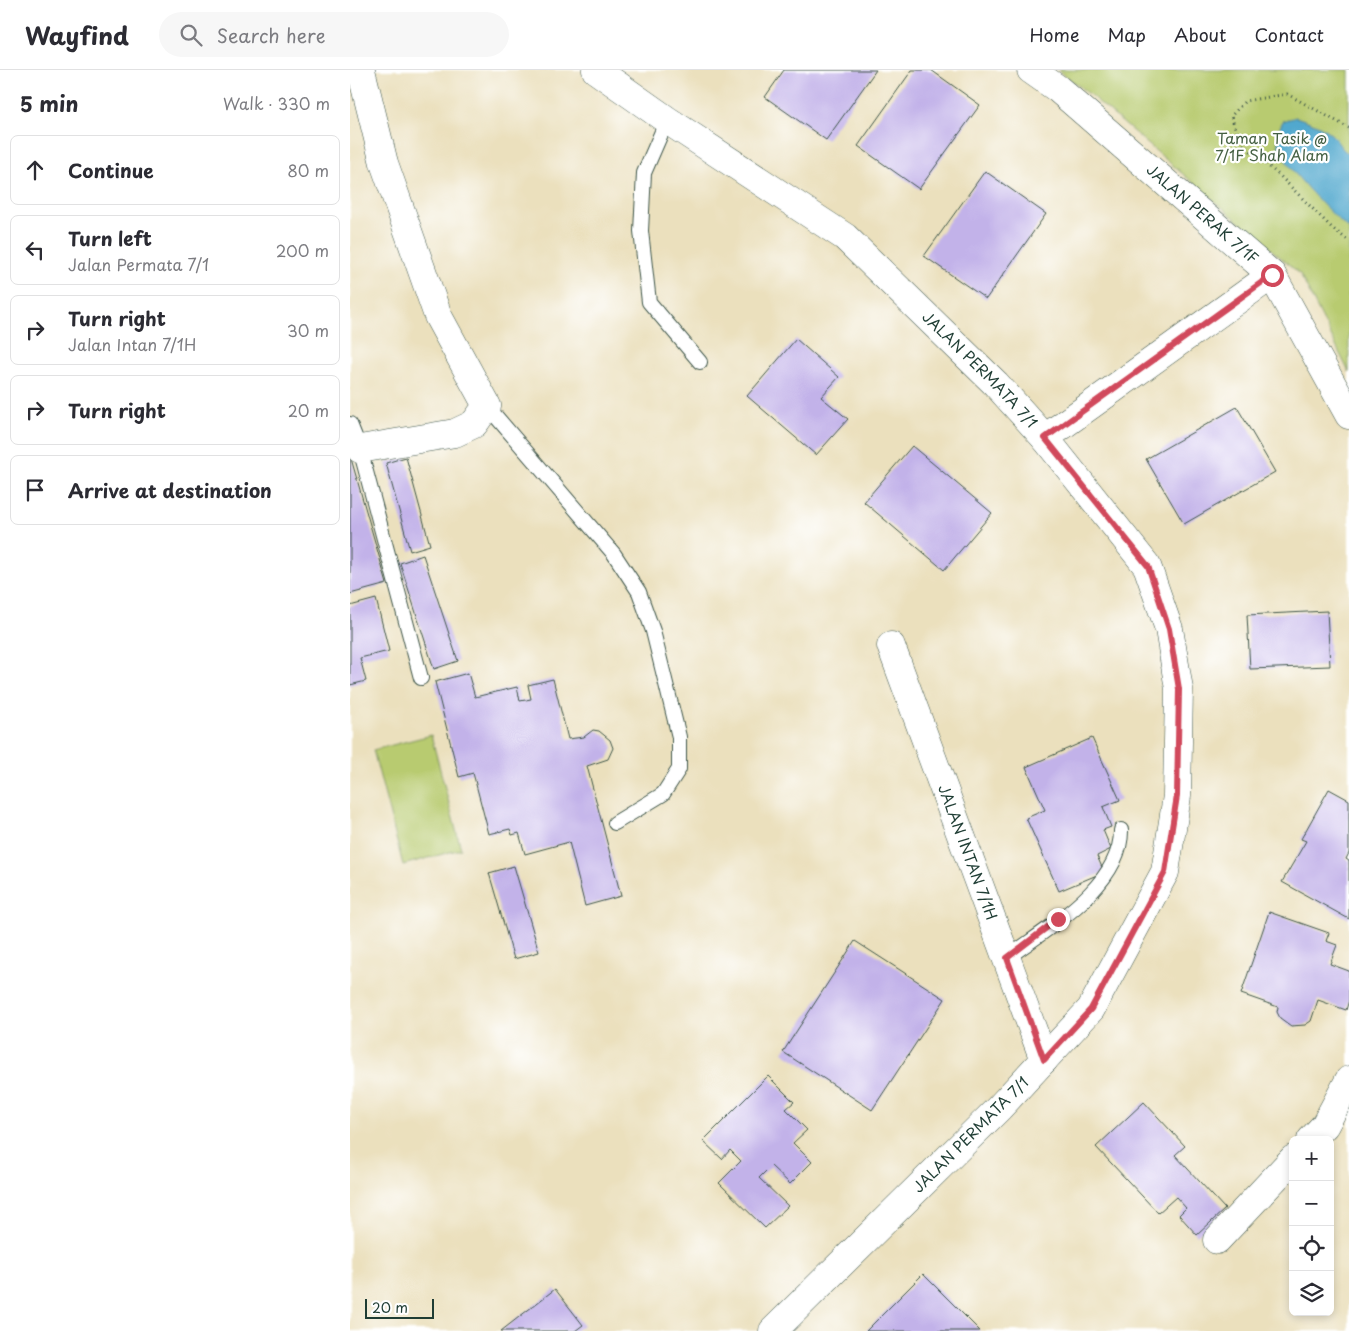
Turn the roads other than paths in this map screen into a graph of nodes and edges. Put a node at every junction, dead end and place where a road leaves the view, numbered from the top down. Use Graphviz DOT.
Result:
graph roads {
  1 [pos="361,70"];
  2 [pos="596,70"];
  3 [pos="1032,70"];
  4 [pos="667,120"];
  5 [pos="1272,275"];
  6 [pos="700,362"];
  7 [pos="487,406"];
  8 [pos="1349,415"];
  9 [pos="350,424"];
  10 [pos="1045,438"];
  11 [pos="360,449"];
  12 [pos="891,646"];
  13 [pos="421,678"];
  14 [pos="615,823"];
  15 [pos="1121,830"];
  16 [pos="1007,958"];
  17 [pos="1044,1060"];
  18 [pos="1349,1080"];
  19 [pos="1315,1136"];
  20 [pos="1289,1163"];
  21 [pos="1217,1240"];
  22 [pos="773,1331"];
  1 -- 7 [label="street"];
  2 -- 4 [label="street, JALAN PERMATA 7/1"];
  3 -- 5 [label="street, JALAN PERAK 7/1F"];
  4 -- 6 [label="lane"];
  4 -- 10 [label="street, JALAN PERMATA 7/1"];
  5 -- 8 [label="street, JALAN PERAK 7/1F"];
  5 -- 10 [label="street"];
  7 -- 11 [label="street"];
  7 -- 14 [label="lane"];
  9 -- 11 [label="lane"];
  10 -- 17 [label="street, JALAN PERMATA 7/1"];
  11 -- 13 [label="lane"];
  12 -- 16 [label="street, JALAN INTAN 7/1H"];
  15 -- 16 [label="lane"];
  16 -- 17 [label="street, JALAN INTAN 7/1H"];
  17 -- 22 [label="street, JALAN PERMATA 7/1"];
  18 -- 19 [label="street"];
  20 -- 21 [label="street"];
}
